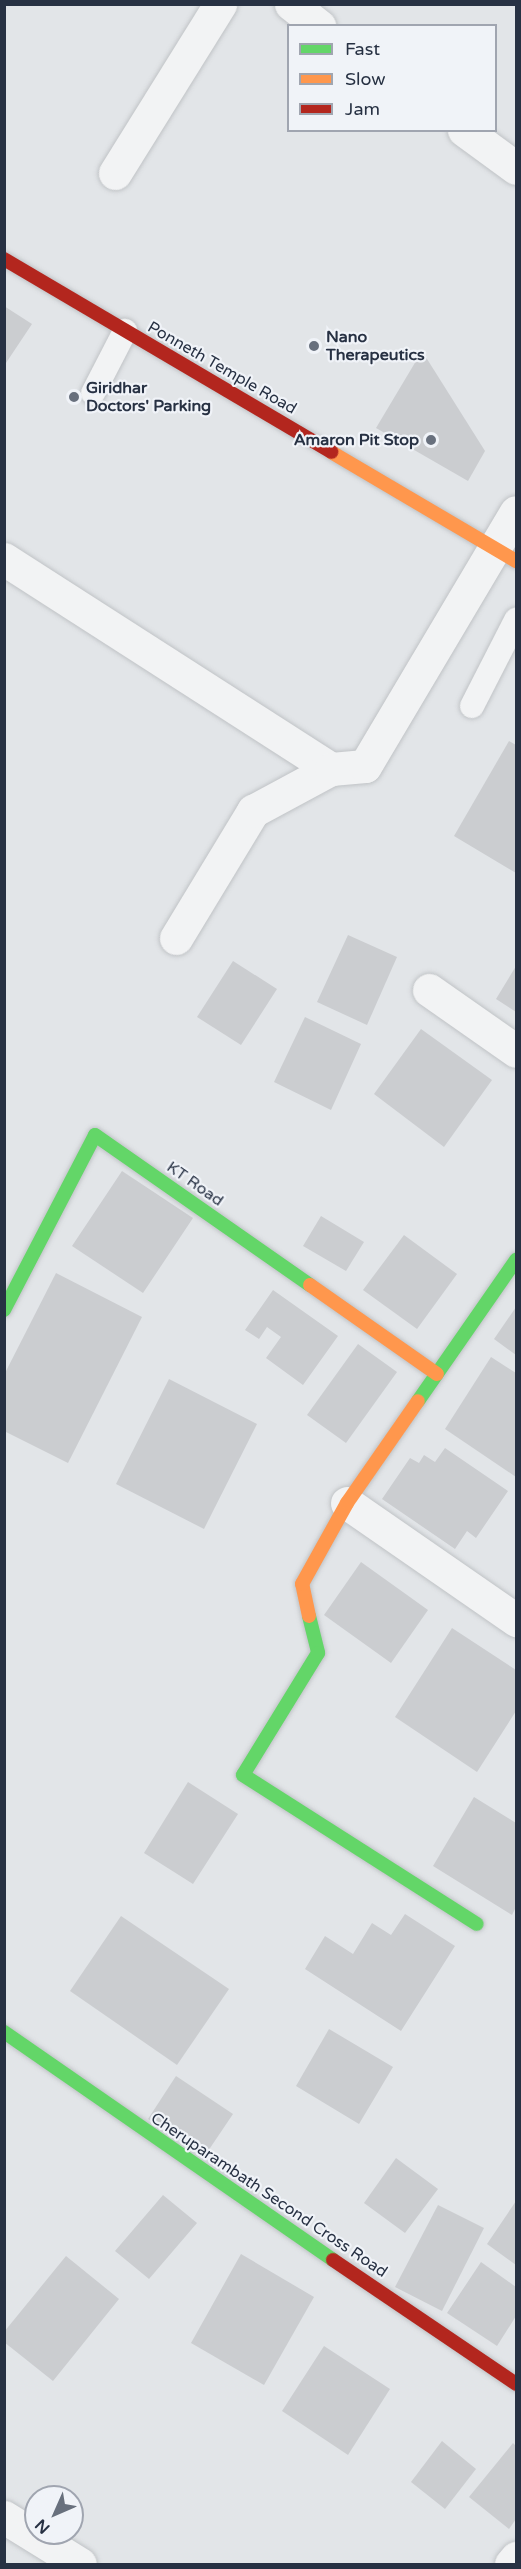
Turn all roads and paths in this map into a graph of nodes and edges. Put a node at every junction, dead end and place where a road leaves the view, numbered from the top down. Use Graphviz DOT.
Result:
graph roads {
  1 [pos="220,4"];
  2 [pos="291,4"];
  3 [pos="316,24"];
  4 [pos="467,132"];
  5 [pos="516,168"];
  6 [pos="115,173"];
  7 [pos="4,259"];
  8 [pos="124,331"];
  9 [pos="93,393"];
  10 [pos="516,512"];
  11 [pos="506,554"];
  12 [pos="4,559"];
  13 [pos="516,620"];
  14 [pos="471,706"];
  15 [pos="331,769"];
  16 [pos="176,938"];
  17 [pos="429,990"];
  18 [pos="516,1051"];
  19 [pos="516,1260"];
  20 [pos="4,1310"];
  21 [pos="437,1374"];
  22 [pos="347,1503"];
  23 [pos="516,1620"];
  24 [pos="477,1924"];
  25 [pos="7,2040"];
  26 [pos="516,2384"];
  27 [pos="4,2517"];
  28 [pos="516,2558"];
  29 [pos="80,2565"];
  30 [pos="511,2565"];
  1 -- 6 [label="street"];
  2 -- 3 [label="street"];
  4 -- 5 [label="street"];
  7 -- 8 [label="street, Ponneth Temple Road"];
  8 -- 9 [label="lane"];
  8 -- 11 [label="street, Ponneth Temple Road"];
  10 -- 11 [label="street"];
  11 -- 15 [label="street"];
  12 -- 15 [label="street"];
  13 -- 14 [label="lane"];
  15 -- 16 [label="street"];
  17 -- 18 [label="street"];
  19 -- 21 [label="street"];
  20 -- 21 [label="street, KT Road"];
  21 -- 22 [label="street"];
  22 -- 23 [label="street"];
  22 -- 24 [label="street"];
  25 -- 26 [label="street, Cheruparambath Second Cross Road"];
  27 -- 29 [label="street"];
  28 -- 30 [label="street"];
}
